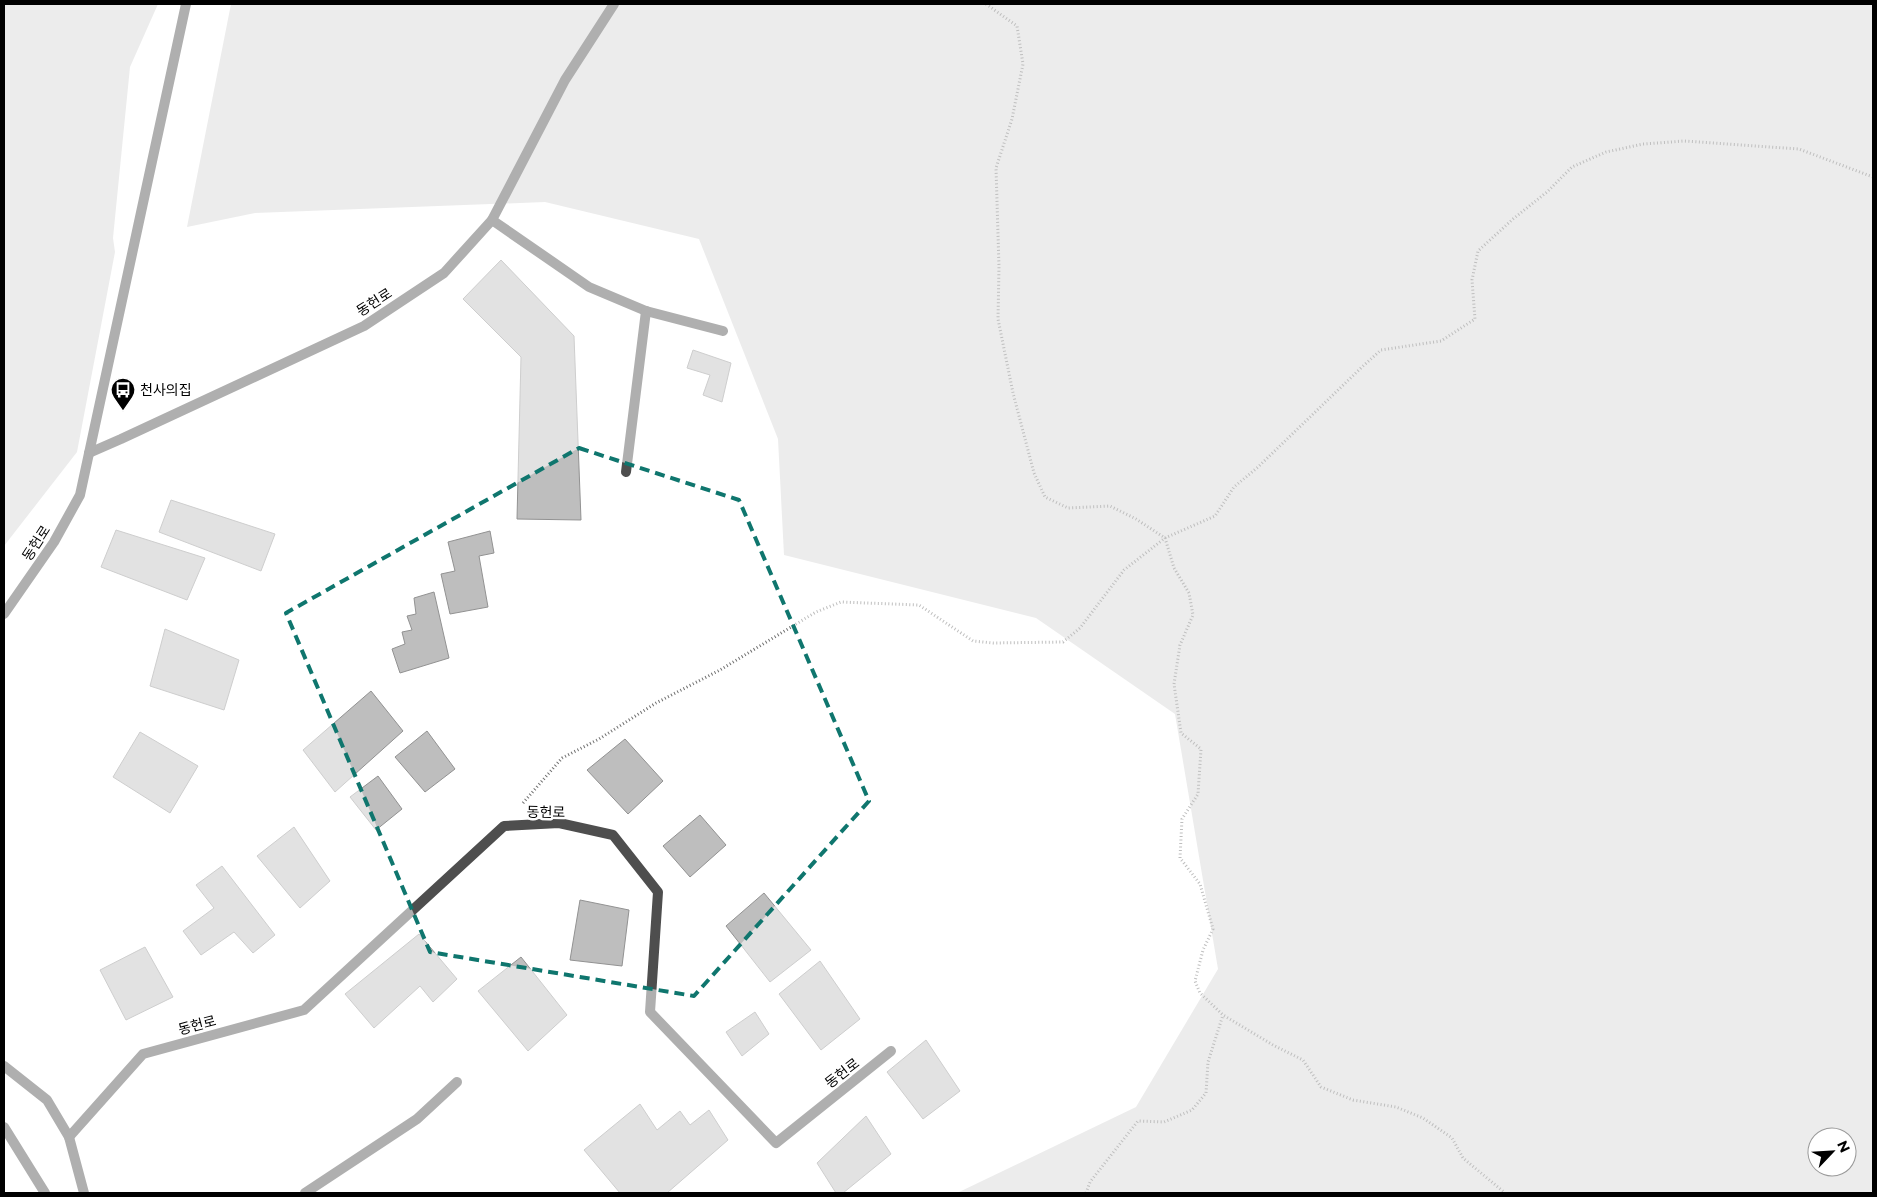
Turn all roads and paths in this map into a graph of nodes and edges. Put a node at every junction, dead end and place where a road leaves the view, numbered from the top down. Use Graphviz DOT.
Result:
graph roads {
  1 [pos="186,4"];
  2 [pos="614,4"];
  3 [pos="986,4"];
  4 [pos="1873,177"];
  5 [pos="492,220"];
  6 [pos="646,311"];
  7 [pos="723,331"];
  8 [pos="89,453"];
  9 [pos="626,472"];
  10 [pos="1165,538"];
  11 [pos="4,614"];
  12 [pos="504,826"];
  13 [pos="1223,1015"];
  14 [pos="891,1051"];
  15 [pos="4,1066"];
  16 [pos="457,1082"];
  17 [pos="4,1127"];
  18 [pos="69,1137"];
  19 [pos="45,1193"];
  20 [pos="84,1193"];
  21 [pos="305,1193"];
  22 [pos="1086,1193"];
  23 [pos="1505,1193"];
  1 -- 8 [label="street, 동헌로"];
  2 -- 5 [label="street, 동헌로"];
  3 -- 10 [label="path"];
  4 -- 10 [label="path"];
  5 -- 6 [label="street"];
  5 -- 8 [label="street, 동헌로"];
  6 -- 7 [label="street"];
  6 -- 9 [label="street"];
  8 -- 11 [label="street, 동헌로"];
  10 -- 12 [label="path"];
  10 -- 13 [label="path"];
  12 -- 14 [label="street, 동헌로"];
  12 -- 18 [label="street, 동헌로"];
  13 -- 22 [label="path"];
  13 -- 23 [label="path"];
  15 -- 18 [label="street"];
  16 -- 21 [label="street"];
  17 -- 19 [label="street"];
  18 -- 20 [label="street"];
}
